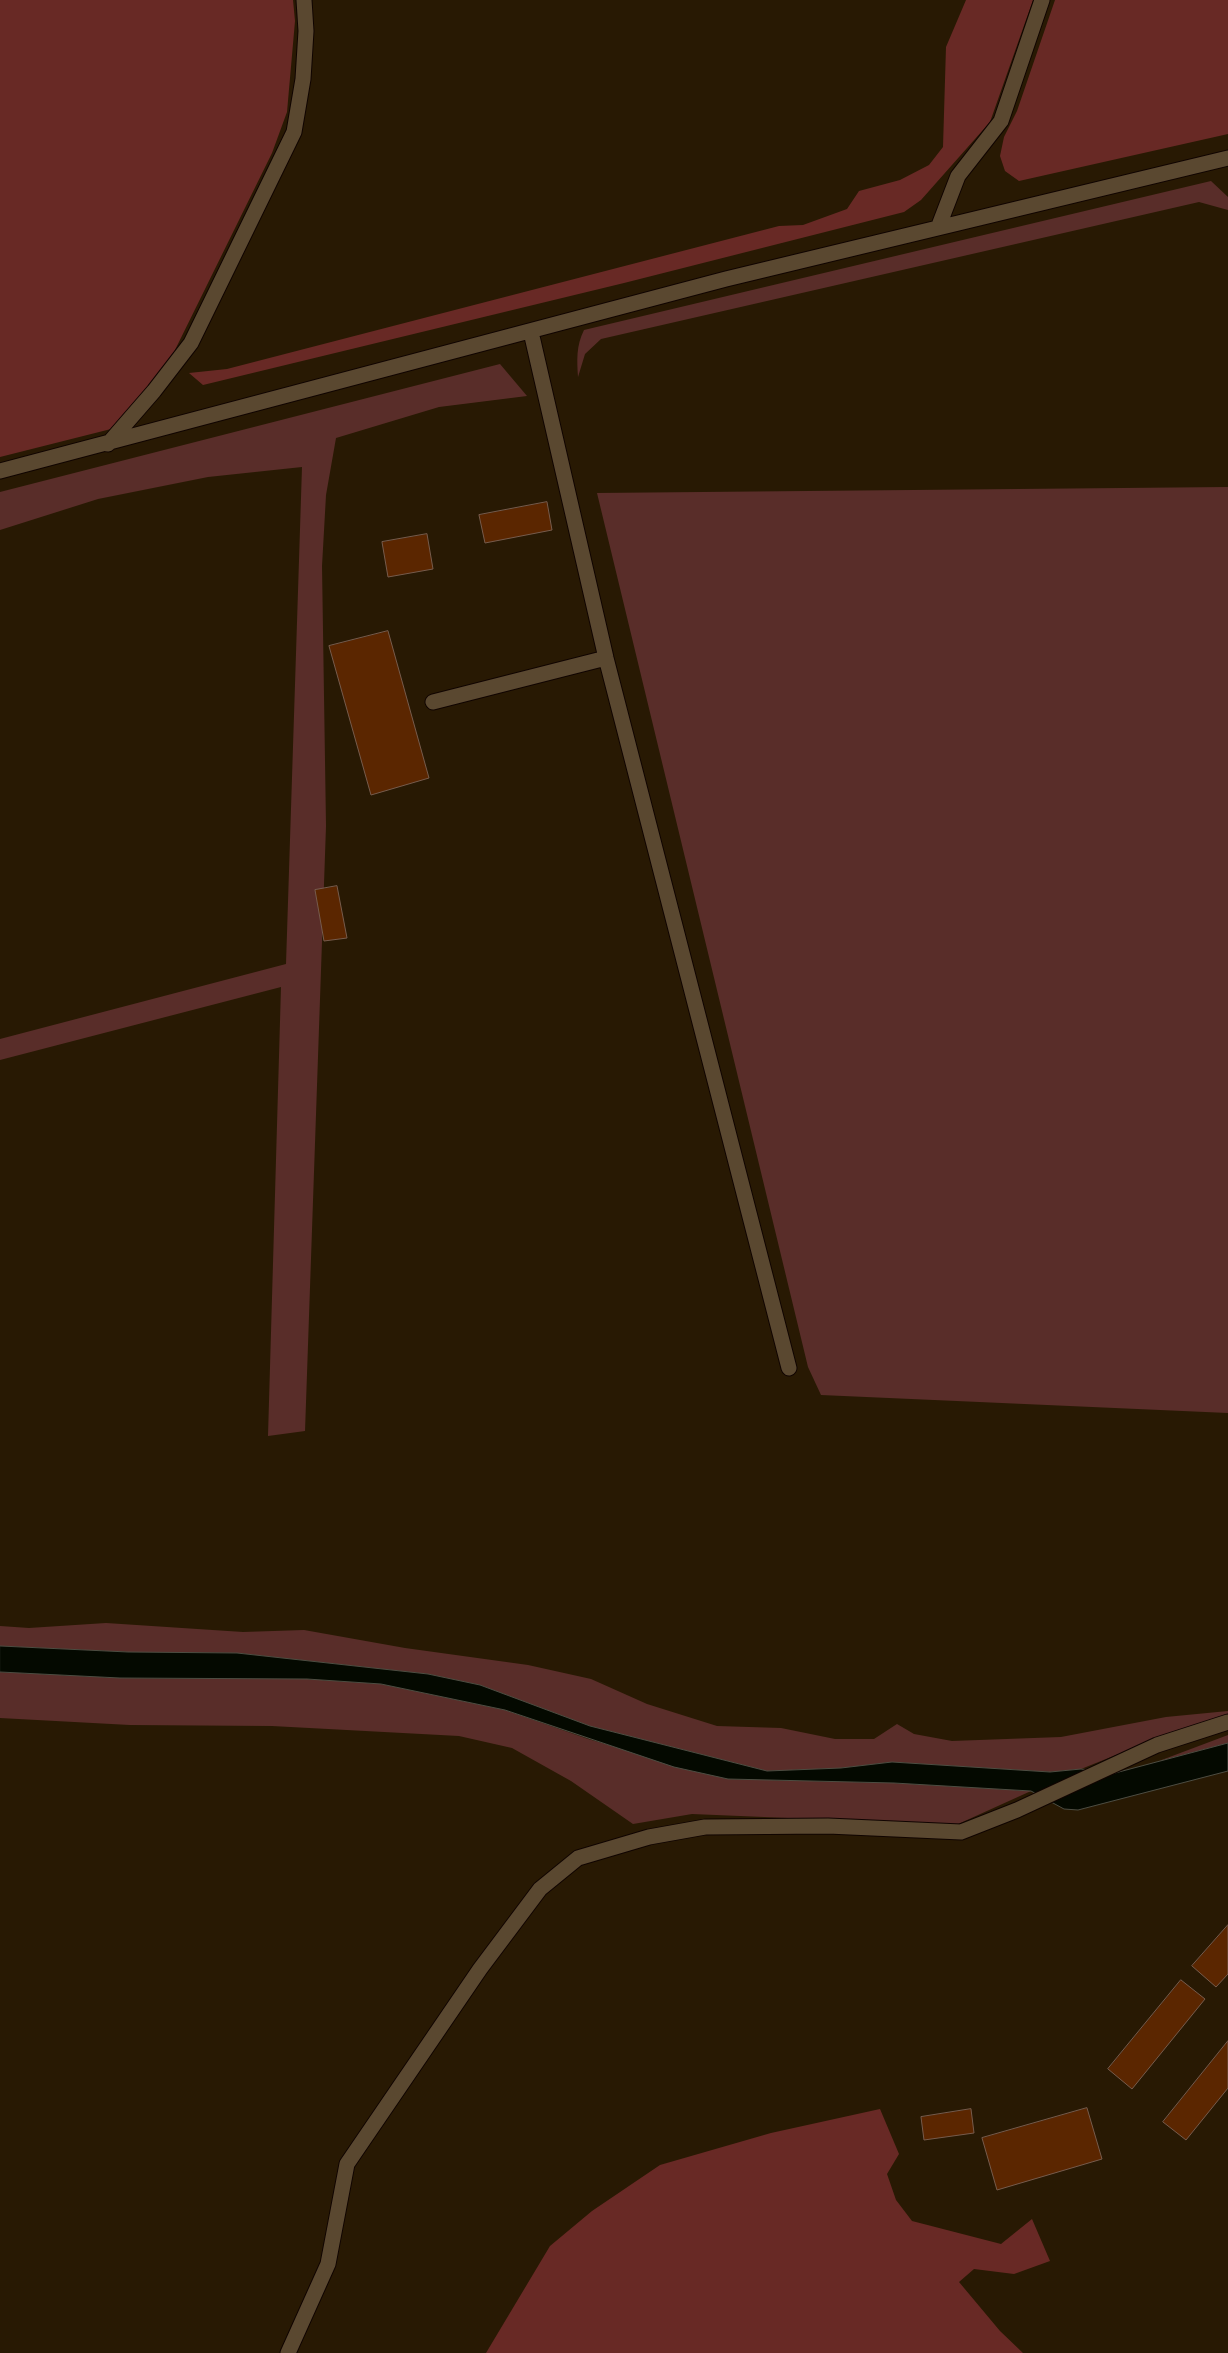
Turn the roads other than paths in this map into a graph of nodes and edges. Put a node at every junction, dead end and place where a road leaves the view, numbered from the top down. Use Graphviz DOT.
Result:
graph roads {
  1 [pos="304,0"];
  2 [pos="1042,0"];
  3 [pos="1228,158"];
  4 [pos="938,228"];
  5 [pos="531,332"];
  6 [pos="108,444"];
  7 [pos="0,471"];
  8 [pos="606,658"];
  9 [pos="433,702"];
  10 [pos="788,1368"];
  11 [pos="1228,1722"];
  12 [pos="288,2353"];
  1 -- 6 [label="street"];
  2 -- 4 [label="street"];
  3 -- 4 [label="street"];
  4 -- 5 [label="street"];
  5 -- 6 [label="street"];
  5 -- 8 [label="street"];
  6 -- 7 [label="street"];
  8 -- 9 [label="street"];
  8 -- 10 [label="street"];
  11 -- 12 [label="street"];
}
